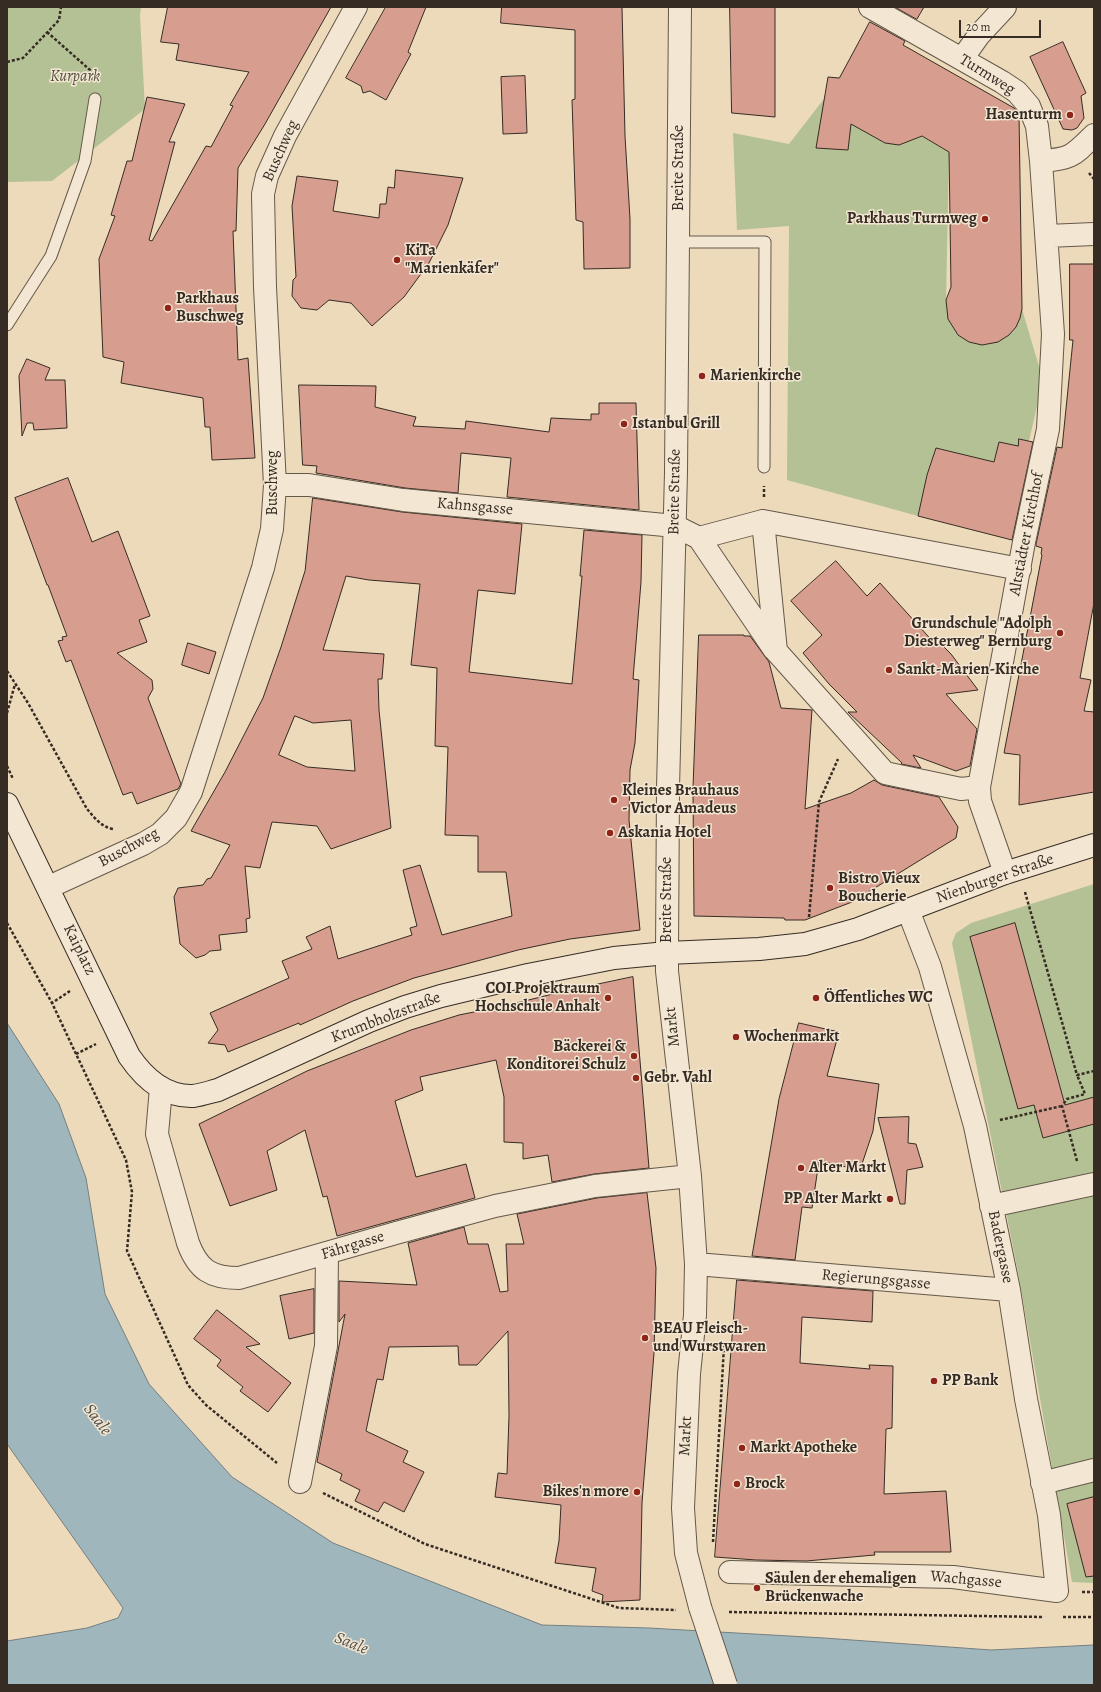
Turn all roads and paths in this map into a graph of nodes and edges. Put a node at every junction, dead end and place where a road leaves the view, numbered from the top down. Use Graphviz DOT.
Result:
graph roads {
  1 [pos="61,7"];
  2 [pos="356,7"];
  3 [pos="680,7"];
  4 [pos="870,7"];
  5 [pos="1005,7"];
  6 [pos="47,32"];
  7 [pos="962,59"];
  8 [pos="7,62"];
  9 [pos="95,99"];
  10 [pos="1094,135"];
  11 [pos="1041,161"];
  12 [pos="1094,234"];
  13 [pos="1046,236"];
  14 [pos="678,242"];
  15 [pos="7,325"];
  16 [pos="764,467"];
  17 [pos="276,486"];
  18 [pos="763,521"];
  19 [pos="675,526"];
  20 [pos="699,538"];
  21 [pos="1020,569"];
  22 [pos="776,651"];
  23 [pos="7,671"];
  24 [pos="16,684"];
  25 [pos="7,712"];
  26 [pos="850,733"];
  27 [pos="979,788"];
  28 [pos="7,804"];
  29 [pos="114,829"];
  30 [pos="1094,845"];
  31 [pos="1012,871"];
  32 [pos="48,887"];
  33 [pos="908,910"];
  34 [pos="7,924"];
  35 [pos="805,950"];
  36 [pos="667,952"];
  37 [pos="71,991"];
  38 [pos="52,1003"];
  39 [pos="99,1042"];
  40 [pos="76,1054"];
  41 [pos="1094,1070"];
  42 [pos="1077,1075"];
  43 [pos="161,1088"];
  44 [pos="1062,1106"];
  45 [pos="974,1126"];
  46 [pos="690,1176"];
  47 [pos="1089,1185"];
  48 [pos="991,1206"];
  49 [pos="327,1254"];
  50 [pos="696,1264"];
  51 [pos="1009,1290"];
  52 [pos="692,1344"];
  53 [pos="1094,1470"];
  54 [pos="300,1482"];
  55 [pos="1042,1483"];
  56 [pos="730,1572"];
  57 [pos="1057,1591"];
  58 [pos="691,1609"];
  59 [pos="725,1612"];
  60 [pos="1045,1617"];
  61 [pos="1061,1617"];
  62 [pos="1094,1617"];
  63 [pos="726,1685"];
  1 -- 6 [label="path"];
  2 -- 17 [label="street, Buschweg"];
  3 -- 14 [label="street, Breite Straße"];
  4 -- 7 [label="street, Turmweg"];
  5 -- 7 [label="street"];
  6 -- 8 [label="path"];
  6 -- 9 [label="path"];
  7 -- 11 [label="street, Turmweg"];
  9 -- 15 [label="lane"];
  10 -- 11 [label="street"];
  11 -- 13 [label="street, Turmweg"];
  12 -- 13 [label="street"];
  13 -- 21 [label="street, Altstädter Kirchhof"];
  14 -- 16 [label="lane"];
  14 -- 19 [label="street, Breite Straße"];
  17 -- 19 [label="street, Kahnsgasse"];
  17 -- 32 [label="street, Buschweg"];
  18 -- 20 [label="street"];
  18 -- 21 [label="street"];
  18 -- 22 [label="street"];
  19 -- 20 [label="street"];
  19 -- 36 [label="street, Breite Straße"];
  20 -- 22 [label="street"];
  21 -- 27 [label="street, Altstädter Kirchhof"];
  22 -- 26 [label="street"];
  23 -- 24 [label="path"];
  24 -- 25 [label="path"];
  24 -- 29 [label="path"];
  26 -- 27 [label="street"];
  26 -- 35 [label="path"];
  27 -- 31 [label="street, Altstädter Kirchhof"];
  28 -- 32 [label="street, Kaiplatz"];
  30 -- 31 [label="street, Nienburger Straße"];
  31 -- 33 [label="street, Nienburger Straße"];
  31 -- 42 [label="path"];
  32 -- 43 [label="street, Kaiplatz"];
  33 -- 35 [label="street, Nienburger Straße"];
  33 -- 45 [label="street, Badergasse"];
  34 -- 38 [label="path"];
  35 -- 36 [label="street"];
  36 -- 43 [label="street, Krumbholzstraße"];
  36 -- 46 [label="street, Markt"];
  37 -- 38 [label="path"];
  38 -- 40 [label="path"];
  39 -- 40 [label="path"];
  40 -- 54 [label="path"];
  41 -- 42 [label="path"];
  42 -- 44 [label="path"];
  43 -- 49 [label="street, Fährgasse"];
  44 -- 45 [label="path"];
  44 -- 47 [label="path"];
  45 -- 48 [label="street, Badergasse"];
  46 -- 49 [label="street, Fährgasse"];
  46 -- 50 [label="street, Markt"];
  47 -- 48 [label="street"];
  48 -- 51 [label="street, Badergasse"];
  49 -- 54 [label="street"];
  50 -- 51 [label="street, Regierungsgasse"];
  50 -- 52 [label="street, Markt"];
  51 -- 55 [label="street, Badergasse"];
  52 -- 56 [label="path"];
  52 -- 58 [label="street, Markt"];
  53 -- 55 [label="street"];
  54 -- 58 [label="path"];
  55 -- 57 [label="street, Badergasse"];
  56 -- 57 [label="street, Wachgasse"];
  58 -- 63 [label="street, Markt, bridge"];
  59 -- 60 [label="path"];
  61 -- 62 [label="path"];
}
